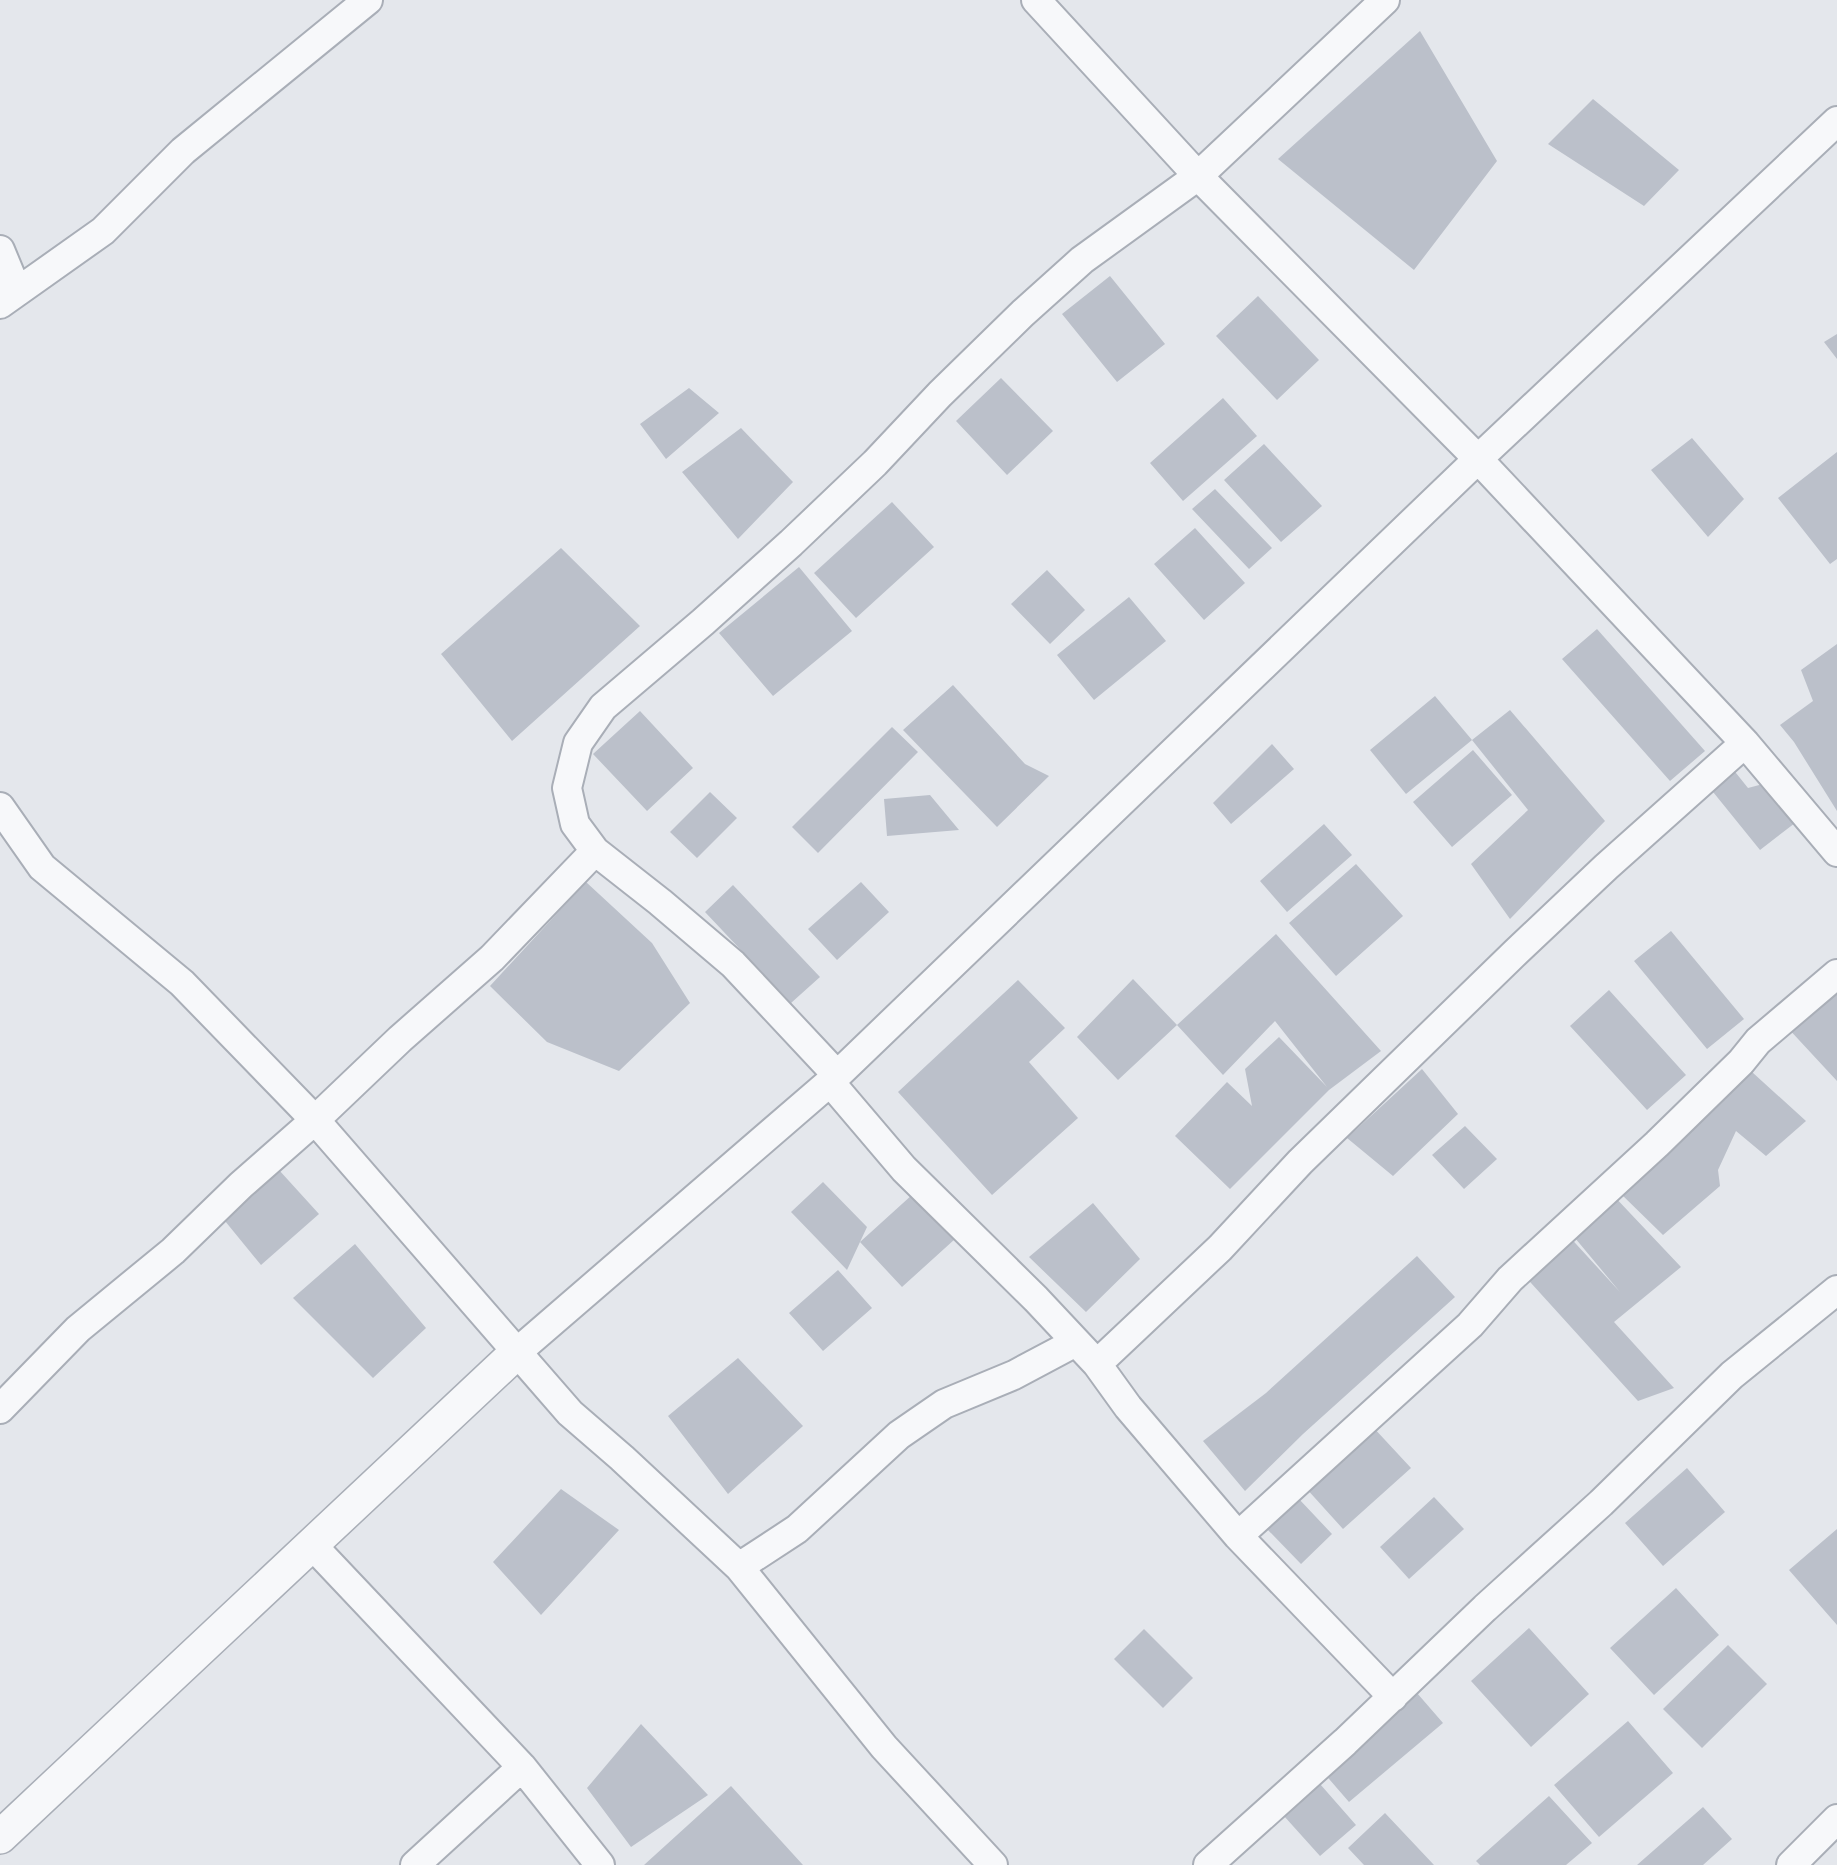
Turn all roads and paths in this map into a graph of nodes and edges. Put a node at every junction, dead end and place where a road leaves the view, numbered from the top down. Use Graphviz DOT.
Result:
graph roads {
  1 [pos="368,0"];
  2 [pos="1035,0"];
  3 [pos="1385,0"];
  4 [pos="1837,121"];
  5 [pos="1198,176"];
  6 [pos="0,250"];
  7 [pos="9,298"];
  8 [pos="1478,459"];
  9 [pos="1745,743"];
  10 [pos="0,807"];
  11 [pos="595,851"];
  12 [pos="1837,852"];
  13 [pos="1837,974"];
  14 [pos="834,1078"];
  15 [pos="315,1120"];
  16 [pos="1837,1290"];
  17 [pos="1076,1342"];
  18 [pos="516,1353"];
  19 [pos="1097,1364"];
  20 [pos="0,1409"];
  21 [pos="1238,1536"];
  22 [pos="313,1546"];
  23 [pos="739,1567"];
  24 [pos="1393,1697"];
  25 [pos="522,1767"];
  26 [pos="1837,1819"];
  27 [pos="0,1837"];
  28 [pos="415,1865"];
  29 [pos="600,1865"];
  30 [pos="993,1865"];
  31 [pos="1208,1865"];
  32 [pos="1791,1865"];
  1 -- 7 [label="street"];
  2 -- 5 [label="street"];
  3 -- 5 [label="street"];
  4 -- 8 [label="street"];
  5 -- 8 [label="street"];
  5 -- 11 [label="street"];
  6 -- 7 [label="street"];
  8 -- 9 [label="street"];
  8 -- 14 [label="street"];
  9 -- 12 [label="street"];
  9 -- 19 [label="street"];
  10 -- 15 [label="street"];
  11 -- 14 [label="street"];
  11 -- 15 [label="street"];
  13 -- 21 [label="street"];
  14 -- 17 [label="street"];
  14 -- 18 [label="street"];
  15 -- 18 [label="street"];
  15 -- 20 [label="street"];
  16 -- 24 [label="street"];
  17 -- 19 [label="street"];
  17 -- 23 [label="street"];
  18 -- 22 [label="street"];
  18 -- 23 [label="street"];
  19 -- 21 [label="street"];
  21 -- 24 [label="street"];
  22 -- 25 [label="street"];
  22 -- 27 [label="street"];
  23 -- 30 [label="street"];
  24 -- 31 [label="street"];
  25 -- 28 [label="street"];
  25 -- 29 [label="street"];
  26 -- 32 [label="street"];
}
